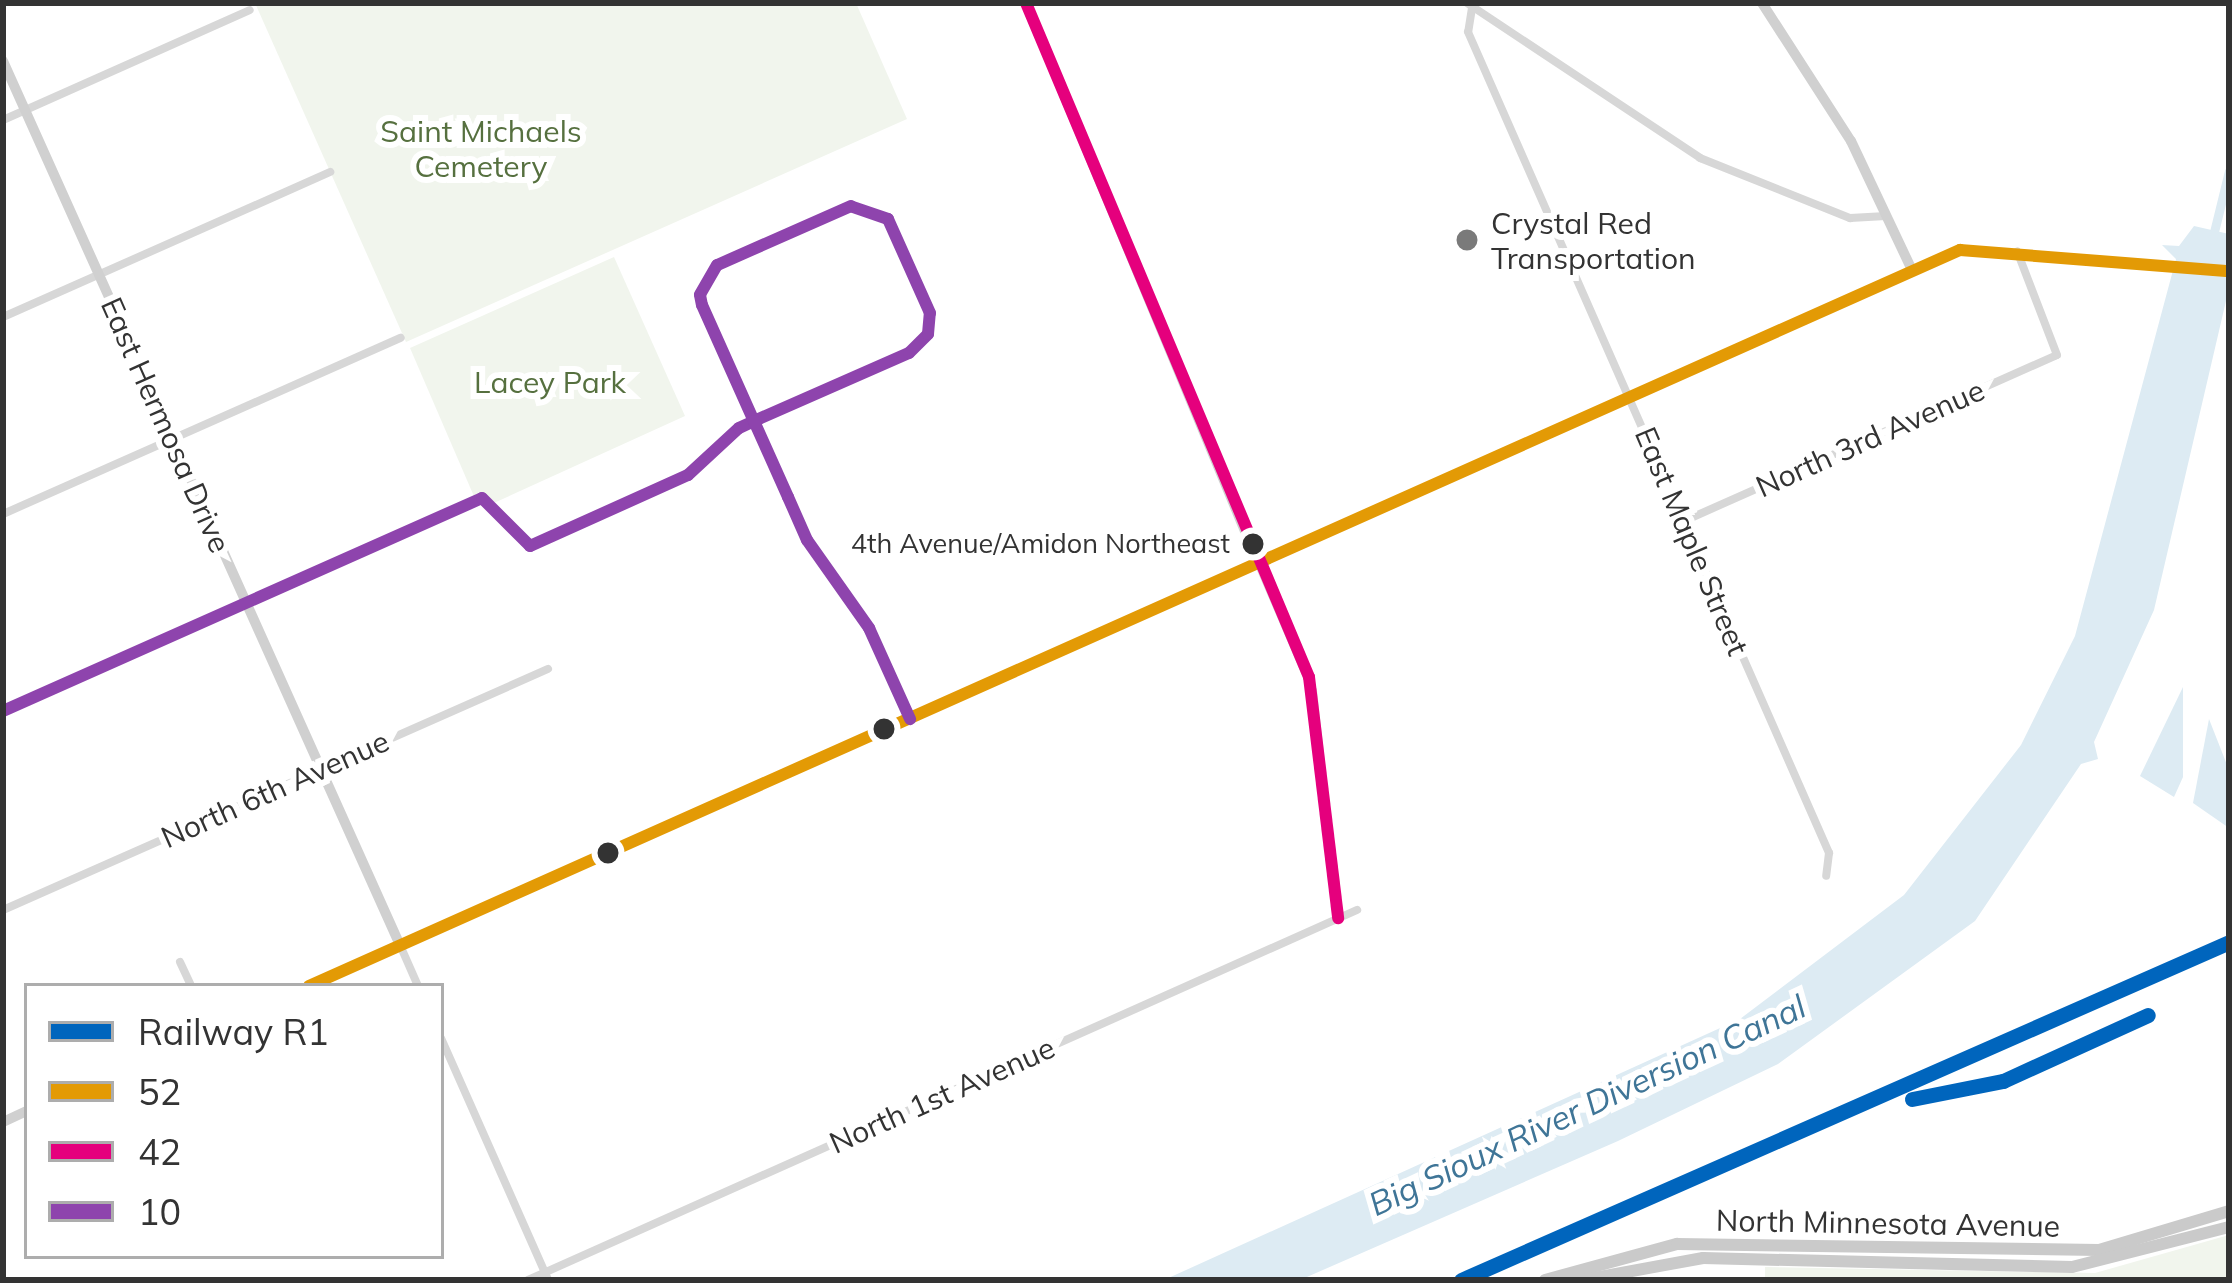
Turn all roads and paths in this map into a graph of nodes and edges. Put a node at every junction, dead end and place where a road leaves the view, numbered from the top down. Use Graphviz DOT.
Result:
graph roads {
  1 [pos="1026,3"];
  2 [pos="1762,3"];
  3 [pos="1470,6"];
  4 [pos="250,10"];
  5 [pos="3,61"];
  6 [pos="25,110"];
  7 [pos="3,120"];
  8 [pos="330,172"];
  9 [pos="1886,215"];
  10 [pos="2017,250"];
  11 [pos="1912,270"];
  12 [pos="2229,271"];
  13 [pos="99,275"];
  14 [pos="3,317"];
  15 [pos="401,338"];
  16 [pos="1630,397"];
  17 [pos="754,421"];
  18 [pos="173,439"];
  19 [pos="3,514"];
  20 [pos="1684,521"];
  21 [pos="1258,565"];
  22 [pos="246,602"];
  23 [pos="548,669"];
  24 [pos="3,711"];
  25 [pos="910,719"];
  26 [pos="321,769"];
  27 [pos="1826,876"];
  28 [pos="3,910"];
  29 [pos="1357,910"];
  30 [pos="1338,918"];
  31 [pos="400,945"];
  32 [pos="180,962"];
  33 [pos="190,983"];
  34 [pos="316,983"];
  35 [pos="417,983"];
  36 [pos="444,1045"];
  37 [pos="2229,1210"];
  38 [pos="2229,1227"];
  39 [pos="547,1276"];
  40 [pos="528,1280"];
  41 [pos="1545,1280"];
  42 [pos="1583,1280"];
  1 -- 21 [label="main road"];
  2 -- 9 [label="main road"];
  3 -- 9 [label="street"];
  3 -- 16 [label="street, East Maple Street"];
  4 -- 6 [label="street"];
  5 -- 6 [label="main road, East Hermosa Drive"];
  6 -- 7 [label="street"];
  6 -- 13 [label="main road, East Hermosa Drive"];
  8 -- 13 [label="street"];
  9 -- 11 [label="main road"];
  10 -- 11 [label="main road"];
  10 -- 12 [label="main road"];
  10 -- 20 [label="street, North 3rd Avenue"];
  11 -- 16 [label="main road"];
  13 -- 14 [label="street"];
  13 -- 18 [label="main road, East Hermosa Drive"];
  15 -- 18 [label="street"];
  16 -- 20 [label="street, East Maple Street"];
  16 -- 21 [label="main road"];
  17 -- 17 [label="street"];
  17 -- 22 [label="street"];
  17 -- 25 [label="street"];
  18 -- 19 [label="street"];
  18 -- 22 [label="main road, East Hermosa Drive"];
  20 -- 27 [label="street, East Maple Street"];
  21 -- 25 [label="main road"];
  21 -- 30 [label="street"];
  22 -- 24 [label="street"];
  22 -- 26 [label="main road, East Hermosa Drive"];
  23 -- 26 [label="street, North 6th Avenue"];
  25 -- 31 [label="main road"];
  26 -- 28 [label="street, North 6th Avenue"];
  26 -- 31 [label="main road, East Hermosa Drive"];
  29 -- 30 [label="street, North 1st Avenue"];
  30 -- 39 [label="street, North 1st Avenue"];
  31 -- 34 [label="main road"];
  31 -- 35 [label="street, East Hermosa Drive"];
  32 -- 33 [label="street"];
  36 -- 39 [label="street"];
  37 -- 41 [label="main road, North Minnesota Avenue"];
  38 -- 42 [label="main road, North Minnesota Avenue"];
  39 -- 40 [label="street, North 1st Avenue"];
}
